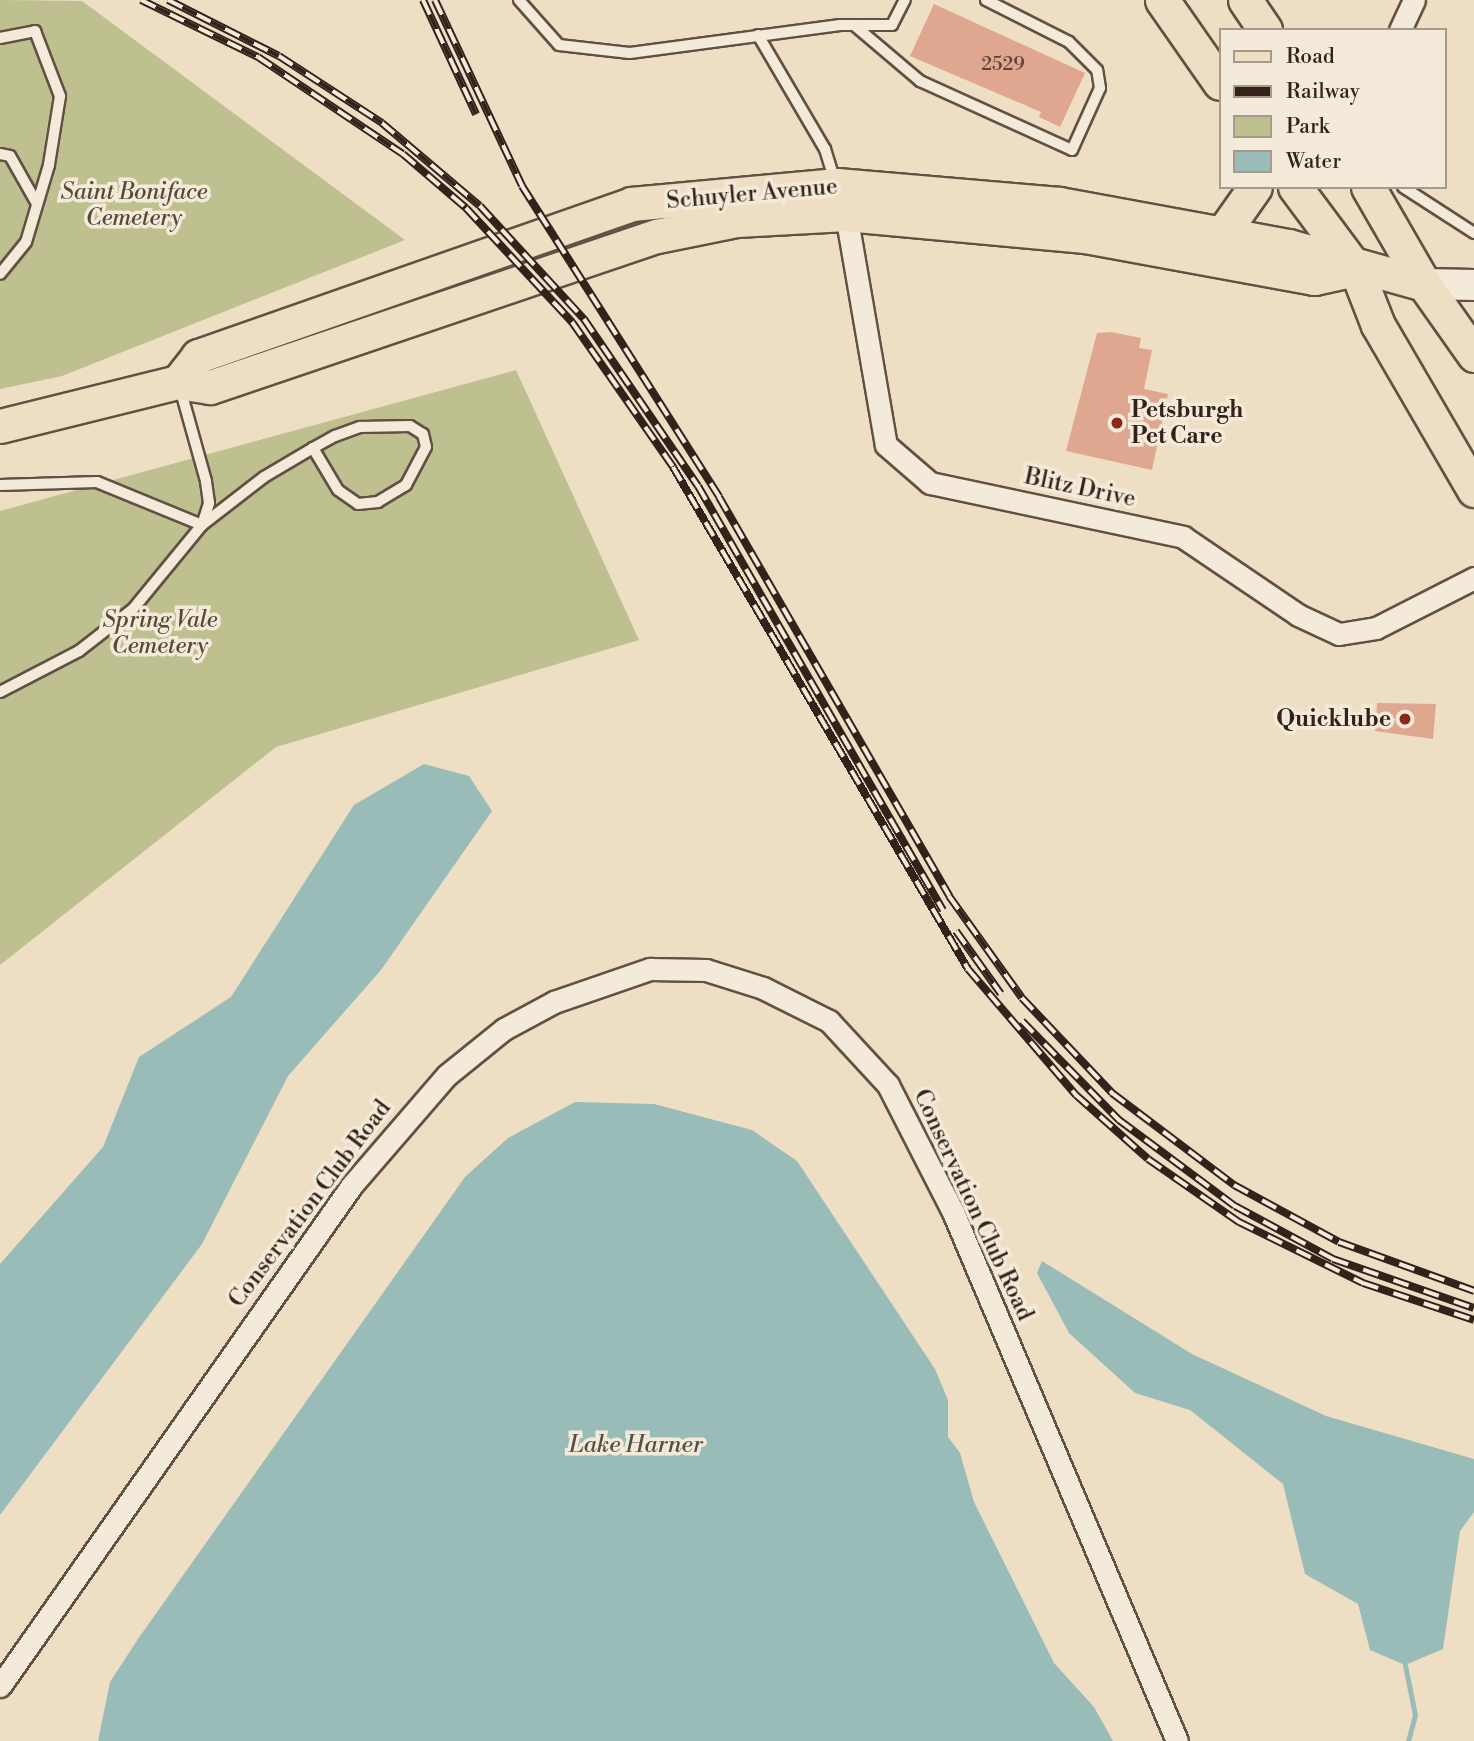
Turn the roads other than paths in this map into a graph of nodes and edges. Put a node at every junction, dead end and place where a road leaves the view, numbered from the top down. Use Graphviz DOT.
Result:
graph roads {
  1 [pos="519,0"];
  2 [pos="905,0"];
  3 [pos="986,0"];
  4 [pos="1162,0"];
  5 [pos="1245,0"];
  6 [pos="1414,0"];
  7 [pos="853,25"];
  8 [pos="1264,28"];
  9 [pos="1401,28"];
  10 [pos="758,35"];
  11 [pos="0,38"];
  12 [pos="1218,80"];
  13 [pos="0,154"];
  14 [pos="1254,189"];
  15 [pos="1296,189"];
  16 [pos="1369,189"];
  17 [pos="1406,189"];
  18 [pos="841,199"];
  19 [pos="37,204"];
  20 [pos="1474,233"];
  21 [pos="1222,234"];
  22 [pos="1356,269"];
  23 [pos="0,274"];
  24 [pos="1424,284"];
  25 [pos="1474,285"];
  26 [pos="1474,355"];
  27 [pos="178,382"];
  28 [pos="0,426"];
  29 [pos="313,448"];
  30 [pos="0,485"];
  31 [pos="1474,490"];
  32 [pos="202,525"];
  33 [pos="1474,578"];
  34 [pos="0,692"];
  35 [pos="0,1686"];
  36 [pos="1177,1741"];
  1 -- 10 [label="lane"];
  2 -- 7 [label="lane"];
  3 -- 7 [label="lane"];
  4 -- 12 [label="main road"];
  5 -- 8 [label="main road"];
  6 -- 9 [label="street"];
  7 -- 10 [label="lane"];
  10 -- 18 [label="lane"];
  11 -- 19 [label="lane"];
  13 -- 19 [label="lane"];
  14 -- 21 [label="main road"];
  15 -- 22 [label="main road"];
  16 -- 24 [label="main road"];
  17 -- 20 [label="lane"];
  18 -- 21 [label="main road, Schuyler Avenue"];
  18 -- 22 [label="main road, Schuyler Avenue"];
  18 -- 27 [label="main road, Schuyler Avenue"];
  18 -- 33 [label="street, Blitz Drive"];
  19 -- 23 [label="lane"];
  21 -- 22 [label="main road, Schuyler Avenue"];
  22 -- 24 [label="main road, Schuyler Avenue"];
  22 -- 31 [label="main road"];
  24 -- 25 [label="main road, Schuyler Avenue"];
  24 -- 26 [label="main road"];
  27 -- 28 [label="main road, Schuyler Avenue"];
  27 -- 32 [label="lane"];
  29 -- 29 [label="lane"];
  29 -- 32 [label="lane"];
  30 -- 32 [label="lane"];
  32 -- 34 [label="lane"];
  35 -- 36 [label="street, Conservation Club Road"];
}
